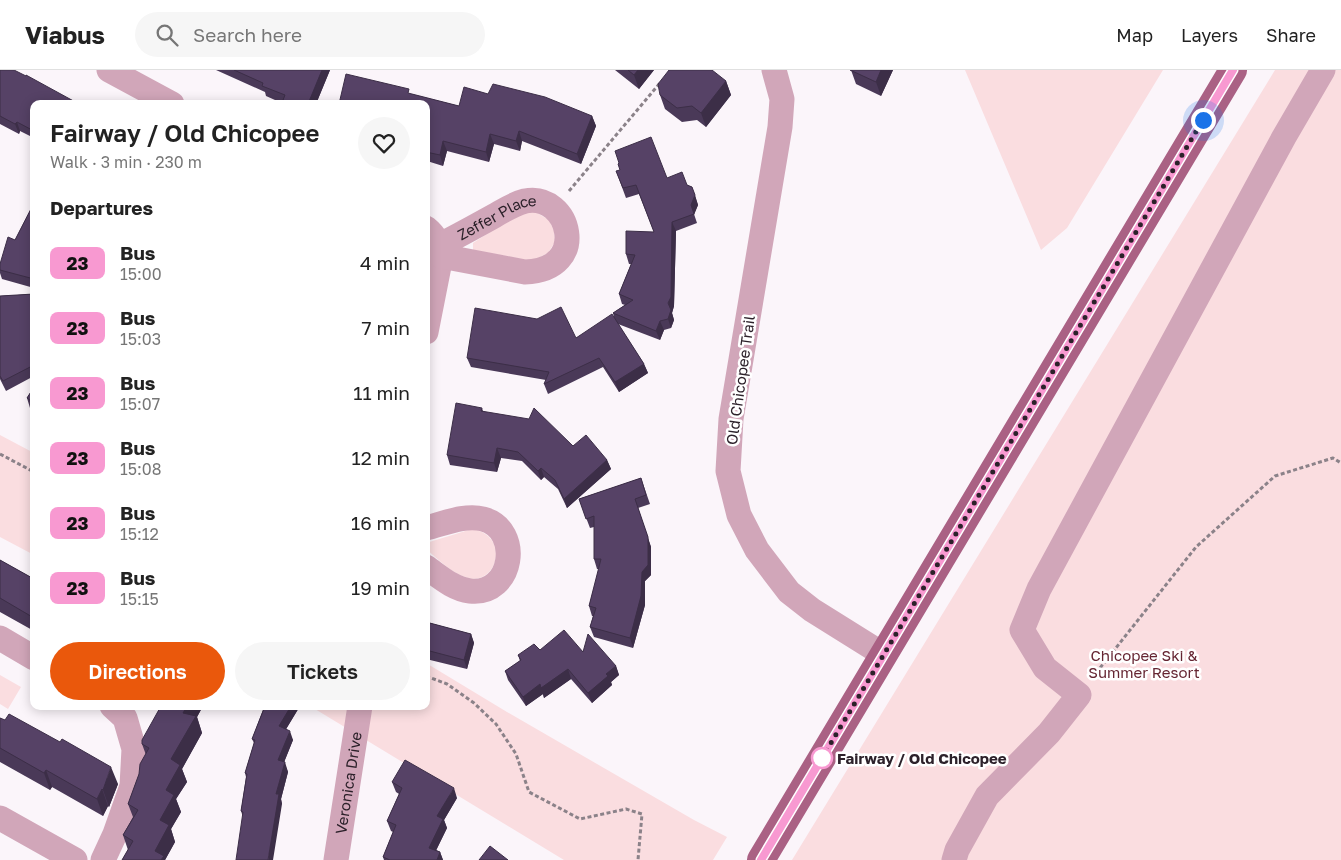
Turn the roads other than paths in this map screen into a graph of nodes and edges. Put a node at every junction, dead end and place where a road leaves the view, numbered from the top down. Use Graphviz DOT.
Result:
graph roads {
  1 [pos="109,70"];
  2 [pos="774,70"];
  3 [pos="1233,70"];
  4 [pos="1323,70"];
  5 [pos="165,100"];
  6 [pos="436,243"];
  7 [pos="430,296"];
  8 [pos="430,527"];
  9 [pos="430,570"];
  10 [pos="0,638"];
  11 [pos="884,655"];
  12 [pos="30,656"];
  13 [pos="116,710"];
  14 [pos="359,710"];
  15 [pos="0,818"];
  16 [pos="74,860"];
  17 [pos="103,860"];
  18 [pos="336,860"];
  19 [pos="761,860"];
  20 [pos="954,860"];
  1 -- 5 [label="street"];
  2 -- 11 [label="street, Old Chicopee Trail"];
  3 -- 11 [label="main road"];
  4 -- 20 [label="street"];
  6 -- 7 [label="street"];
  8 -- 9 [label="street"];
  10 -- 12 [label="street"];
  11 -- 19 [label="main road"];
  13 -- 17 [label="street"];
  14 -- 18 [label="street, Veronica Drive"];
  15 -- 16 [label="street"];
}
